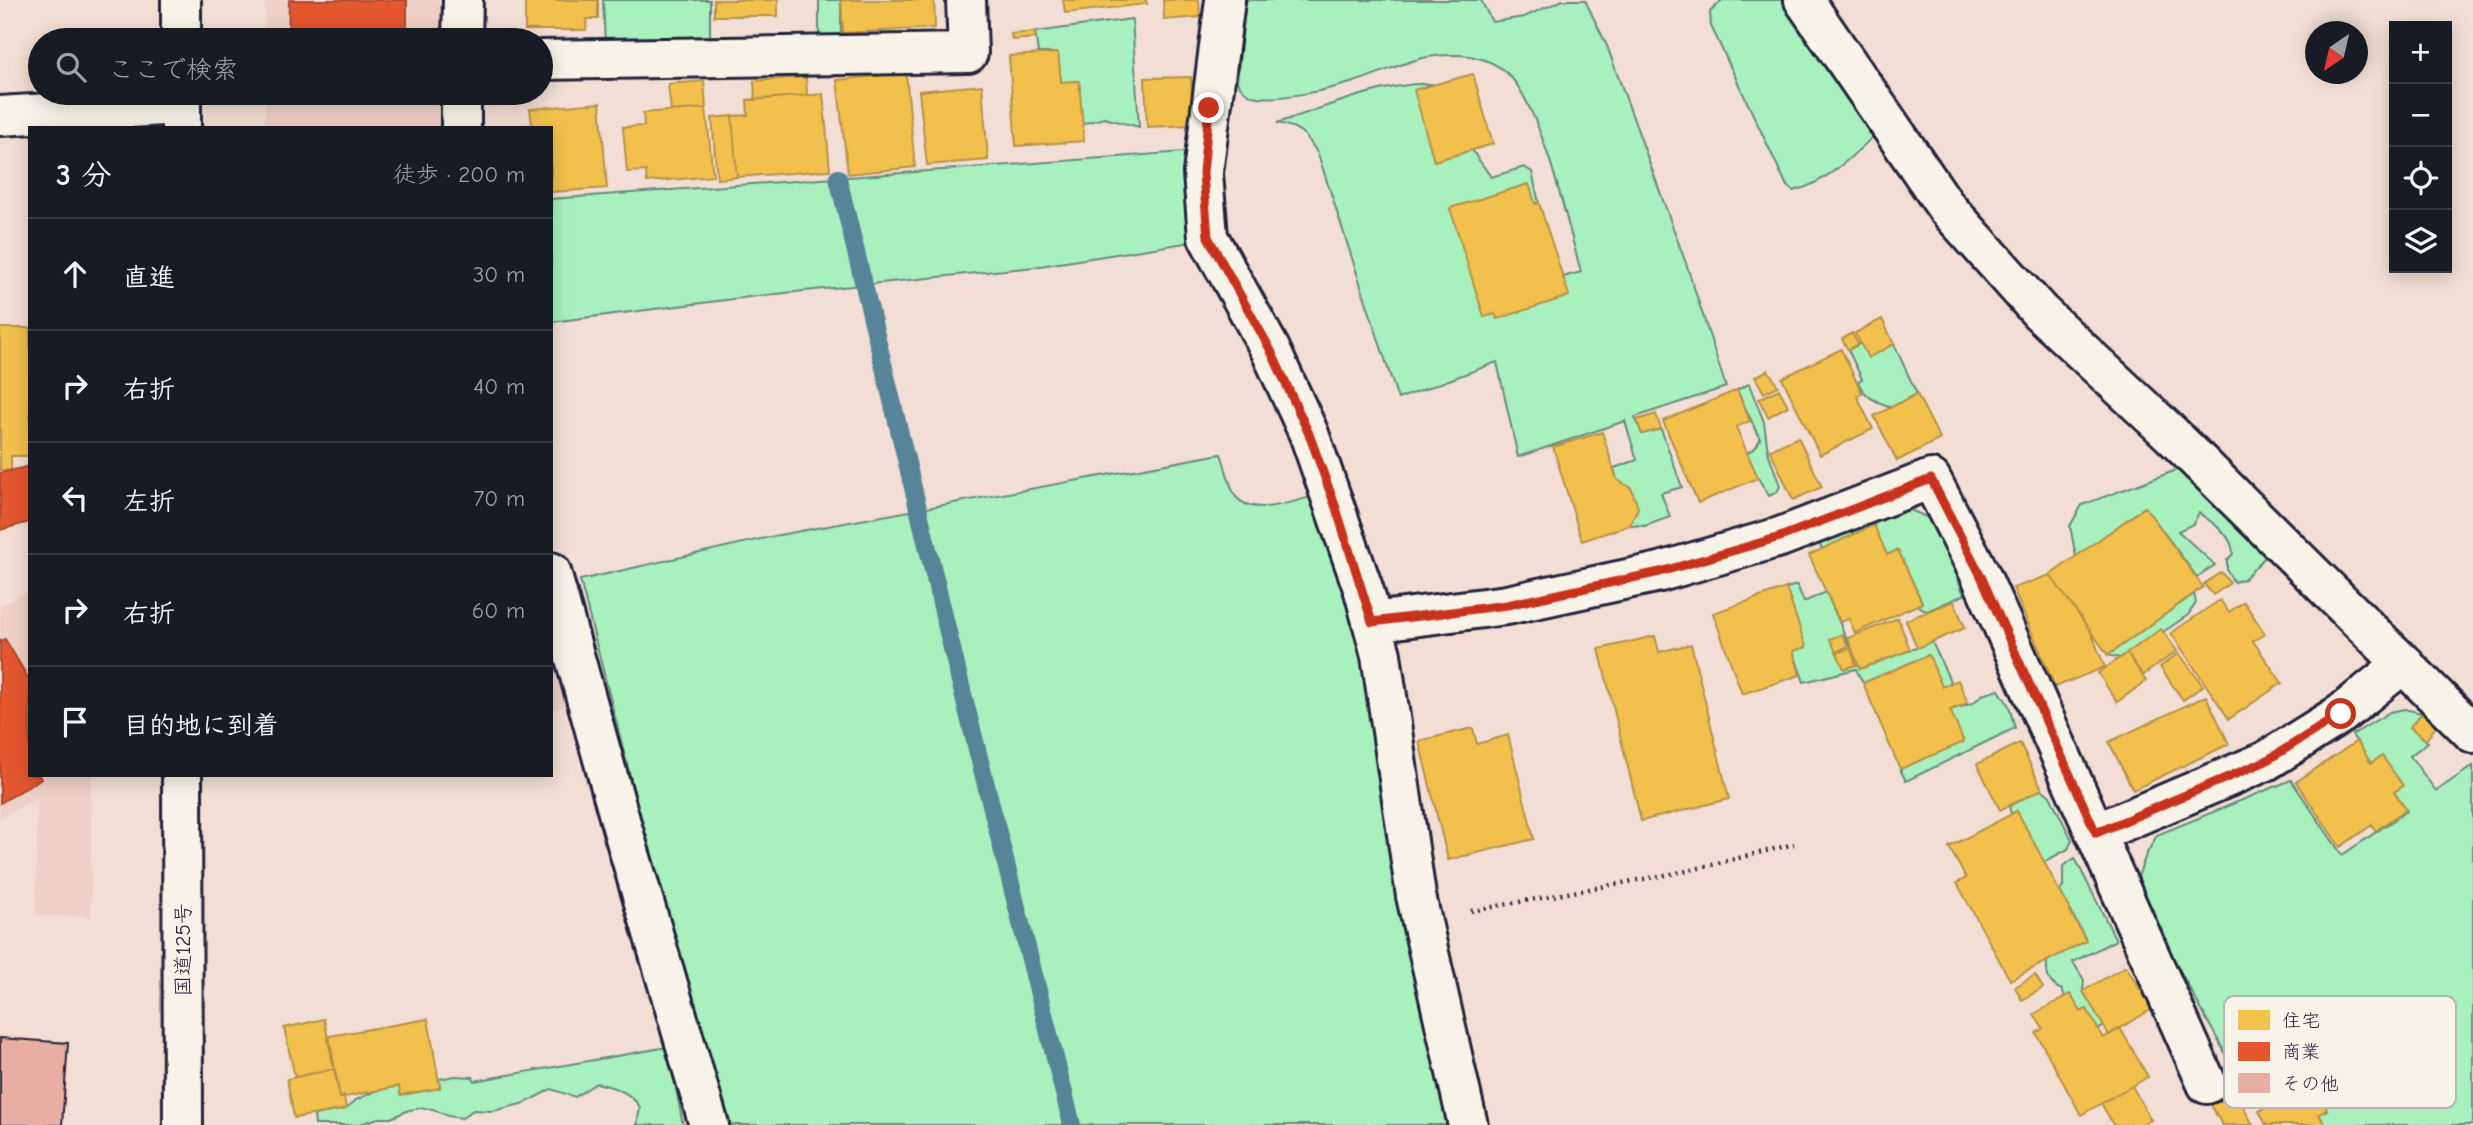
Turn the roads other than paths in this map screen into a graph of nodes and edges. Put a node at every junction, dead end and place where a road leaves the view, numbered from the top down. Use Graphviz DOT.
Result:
graph roads {
  1 [pos="181,0"];
  2 [pos="463,0"];
  3 [pos="966,0"];
  4 [pos="1225,0"];
  5 [pos="1804,0"];
  6 [pos="181,28"];
  7 [pos="462,28"];
  8 [pos="553,60"];
  9 [pos="461,105"];
  10 [pos="181,108"];
  11 [pos="0,116"];
  12 [pos="461,126"];
  13 [pos="553,579"];
  14 [pos="1372,622"];
  15 [pos="2404,663"];
  16 [pos="2473,733"];
  17 [pos="183,777"];
  18 [pos="2096,833"];
  19 [pos="2207,1084"];
  20 [pos="184,1125"];
  21 [pos="709,1125"];
  22 [pos="1468,1125"];
  1 -- 6 [label="main road"];
  2 -- 7 [label="main road"];
  3 -- 8 [label="main road"];
  4 -- 14 [label="main road"];
  5 -- 15 [label="main road"];
  9 -- 12 [label="main road"];
  10 -- 11 [label="main road"];
  13 -- 21 [label="main road"];
  14 -- 18 [label="main road"];
  14 -- 22 [label="main road"];
  15 -- 16 [label="main road"];
  15 -- 18 [label="main road"];
  17 -- 20 [label="main road, 国道125号"];
  18 -- 19 [label="main road"];
}
